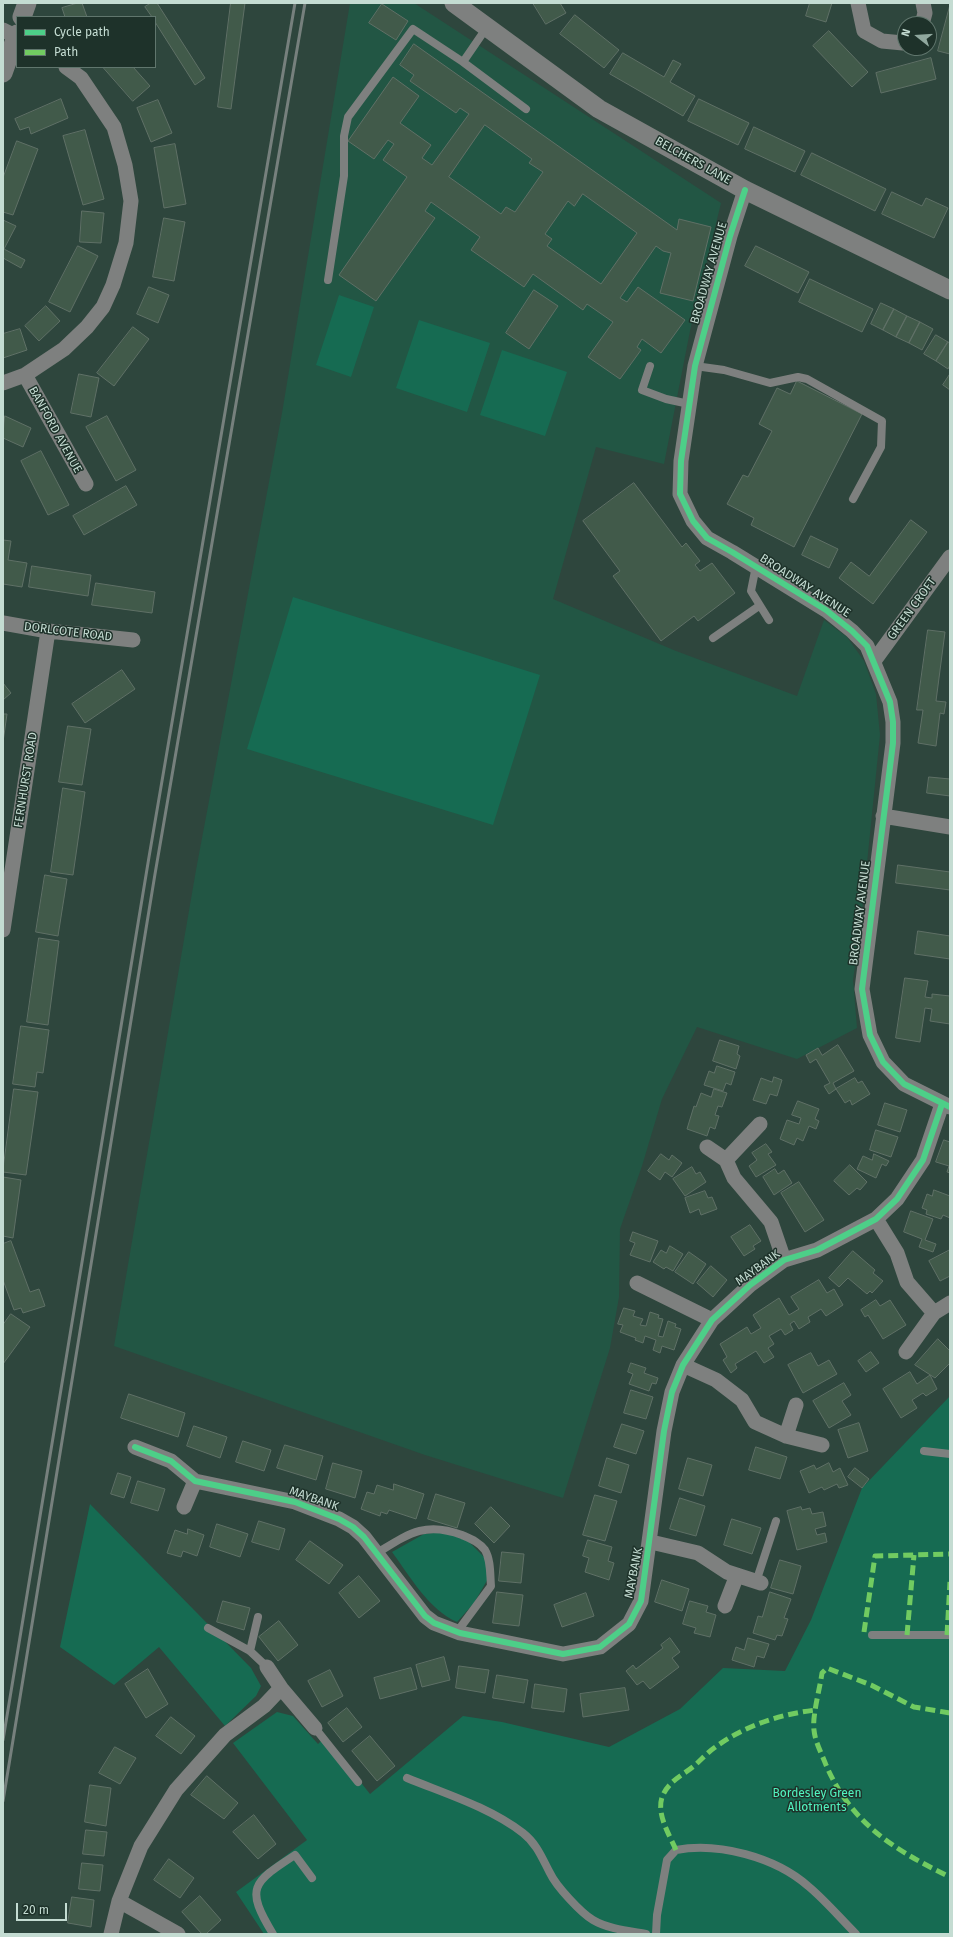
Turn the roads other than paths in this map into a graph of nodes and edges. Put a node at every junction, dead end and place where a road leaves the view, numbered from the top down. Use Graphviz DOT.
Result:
graph roads {
  1 [pos="26,3"];
  2 [pos="858,3"];
  3 [pos="923,3"];
  4 [pos="464,6"];
  5 [pos="22,16"];
  6 [pos="924,16"];
  7 [pos="487,27"];
  8 [pos="13,35"];
  9 [pos="897,41"];
  10 [pos="463,62"];
  11 [pos="67,68"];
  12 [pos="3,73"];
  13 [pos="526,108"];
  14 [pos="745,190"];
  15 [pos="328,280"];
  16 [pos="950,290"];
  17 [pos="650,366"];
  18 [pos="695,366"];
  19 [pos="26,375"];
  20 [pos="3,383"];
  21 [pos="689,404"];
  22 [pos="86,484"];
  23 [pos="854,499"];
  24 [pos="950,557"];
  25 [pos="756,566"];
  26 [pos="760,606"];
  27 [pos="769,620"];
  28 [pos="3,623"];
  29 [pos="48,631"];
  30 [pos="713,638"];
  31 [pos="133,640"];
  32 [pos="874,661"];
  33 [pos="883,816"];
  34 [pos="950,827"];
  35 [pos="3,930"];
  36 [pos="946,1106"];
  37 [pos="760,1124"];
  38 [pos="707,1147"];
  39 [pos="726,1160"];
  40 [pos="876,1219"];
  41 [pos="784,1260"];
  42 [pos="637,1283"];
  43 [pos="950,1303"];
  44 [pos="934,1312"];
  45 [pos="712,1320"];
  46 [pos="906,1352"];
  47 [pos="683,1365"];
  48 [pos="796,1405"];
  49 [pos="786,1436"];
  50 [pos="822,1445"];
  51 [pos="135,1447"];
  52 [pos="924,1451"];
  53 [pos="950,1454"];
  54 [pos="195,1482"];
  55 [pos="184,1507"];
  56 [pos="776,1521"];
  57 [pos="651,1542"];
  58 [pos="377,1553"];
  59 [pos="737,1575"];
  60 [pos="759,1582"];
  61 [pos="725,1606"];
  62 [pos="258,1617"];
  63 [pos="208,1628"];
  64 [pos="457,1632"];
  65 [pos="872,1635"];
  66 [pos="950,1635"];
  67 [pos="250,1651"];
  68 [pos="267,1668"];
  69 [pos="281,1688"];
  70 [pos="315,1728"];
  71 [pos="407,1778"];
  72 [pos="358,1782"];
  73 [pos="312,1878"];
  74 [pos="119,1901"];
  75 [pos="111,1934"];
  76 [pos="178,1934"];
  77 [pos="273,1934"];
  78 [pos="646,1934"];
  79 [pos="656,1934"];
  80 [pos="856,1934"];
  1 -- 5 [label="street"];
  2 -- 9 [label="street"];
  3 -- 6 [label="street"];
  4 -- 7 [label="street, BELCHERS LANE"];
  7 -- 10 [label="lane"];
  7 -- 14 [label="street, BELCHERS LANE"];
  8 -- 12 [label="street"];
  10 -- 13 [label="lane"];
  10 -- 15 [label="lane"];
  11 -- 19 [label="street"];
  14 -- 16 [label="street, BELCHERS LANE"];
  14 -- 18 [label="street, BROADWAY AVENUE"];
  17 -- 21 [label="lane"];
  18 -- 21 [label="street, BROADWAY AVENUE"];
  18 -- 23 [label="lane"];
  19 -- 20 [label="street"];
  19 -- 22 [label="street, BANFORD AVENUE"];
  21 -- 25 [label="street, BROADWAY AVENUE"];
  24 -- 32 [label="street, GREEN CROFT"];
  25 -- 26 [label="lane"];
  25 -- 32 [label="street, BROADWAY AVENUE"];
  26 -- 27 [label="lane"];
  26 -- 30 [label="lane"];
  28 -- 29 [label="street, DORLCOTE ROAD"];
  29 -- 31 [label="street, DORLCOTE ROAD"];
  29 -- 35 [label="street, FERNHURST ROAD"];
  32 -- 33 [label="street, BROADWAY AVENUE"];
  33 -- 34 [label="street"];
  33 -- 36 [label="street, BROADWAY AVENUE"];
  36 -- 40 [label="street, MAYBANK"];
  37 -- 39 [label="street"];
  38 -- 39 [label="street"];
  39 -- 41 [label="street"];
  40 -- 41 [label="street, MAYBANK"];
  40 -- 44 [label="street"];
  41 -- 45 [label="street, MAYBANK"];
  42 -- 45 [label="street"];
  43 -- 44 [label="street"];
  44 -- 46 [label="street"];
  45 -- 47 [label="street, MAYBANK"];
  47 -- 49 [label="street"];
  47 -- 57 [label="street, MAYBANK"];
  48 -- 49 [label="street"];
  49 -- 50 [label="street"];
  51 -- 54 [label="street, MAYBANK"];
  52 -- 53 [label="lane"];
  54 -- 55 [label="street"];
  54 -- 58 [label="street, MAYBANK"];
  56 -- 60 [label="lane"];
  57 -- 59 [label="street"];
  57 -- 64 [label="street, MAYBANK"];
  58 -- 64 [label="street, MAYBANK"];
  58 -- 64 [label="lane"];
  59 -- 60 [label="street"];
  59 -- 61 [label="street"];
  62 -- 67 [label="lane"];
  63 -- 67 [label="lane"];
  65 -- 66 [label="lane"];
  67 -- 68 [label="lane"];
  68 -- 69 [label="street"];
  69 -- 70 [label="street"];
  69 -- 74 [label="street"];
  70 -- 72 [label="lane"];
  71 -- 78 [label="lane"];
  73 -- 77 [label="lane"];
  74 -- 75 [label="street"];
  74 -- 76 [label="street"];
  79 -- 80 [label="lane"];
}
